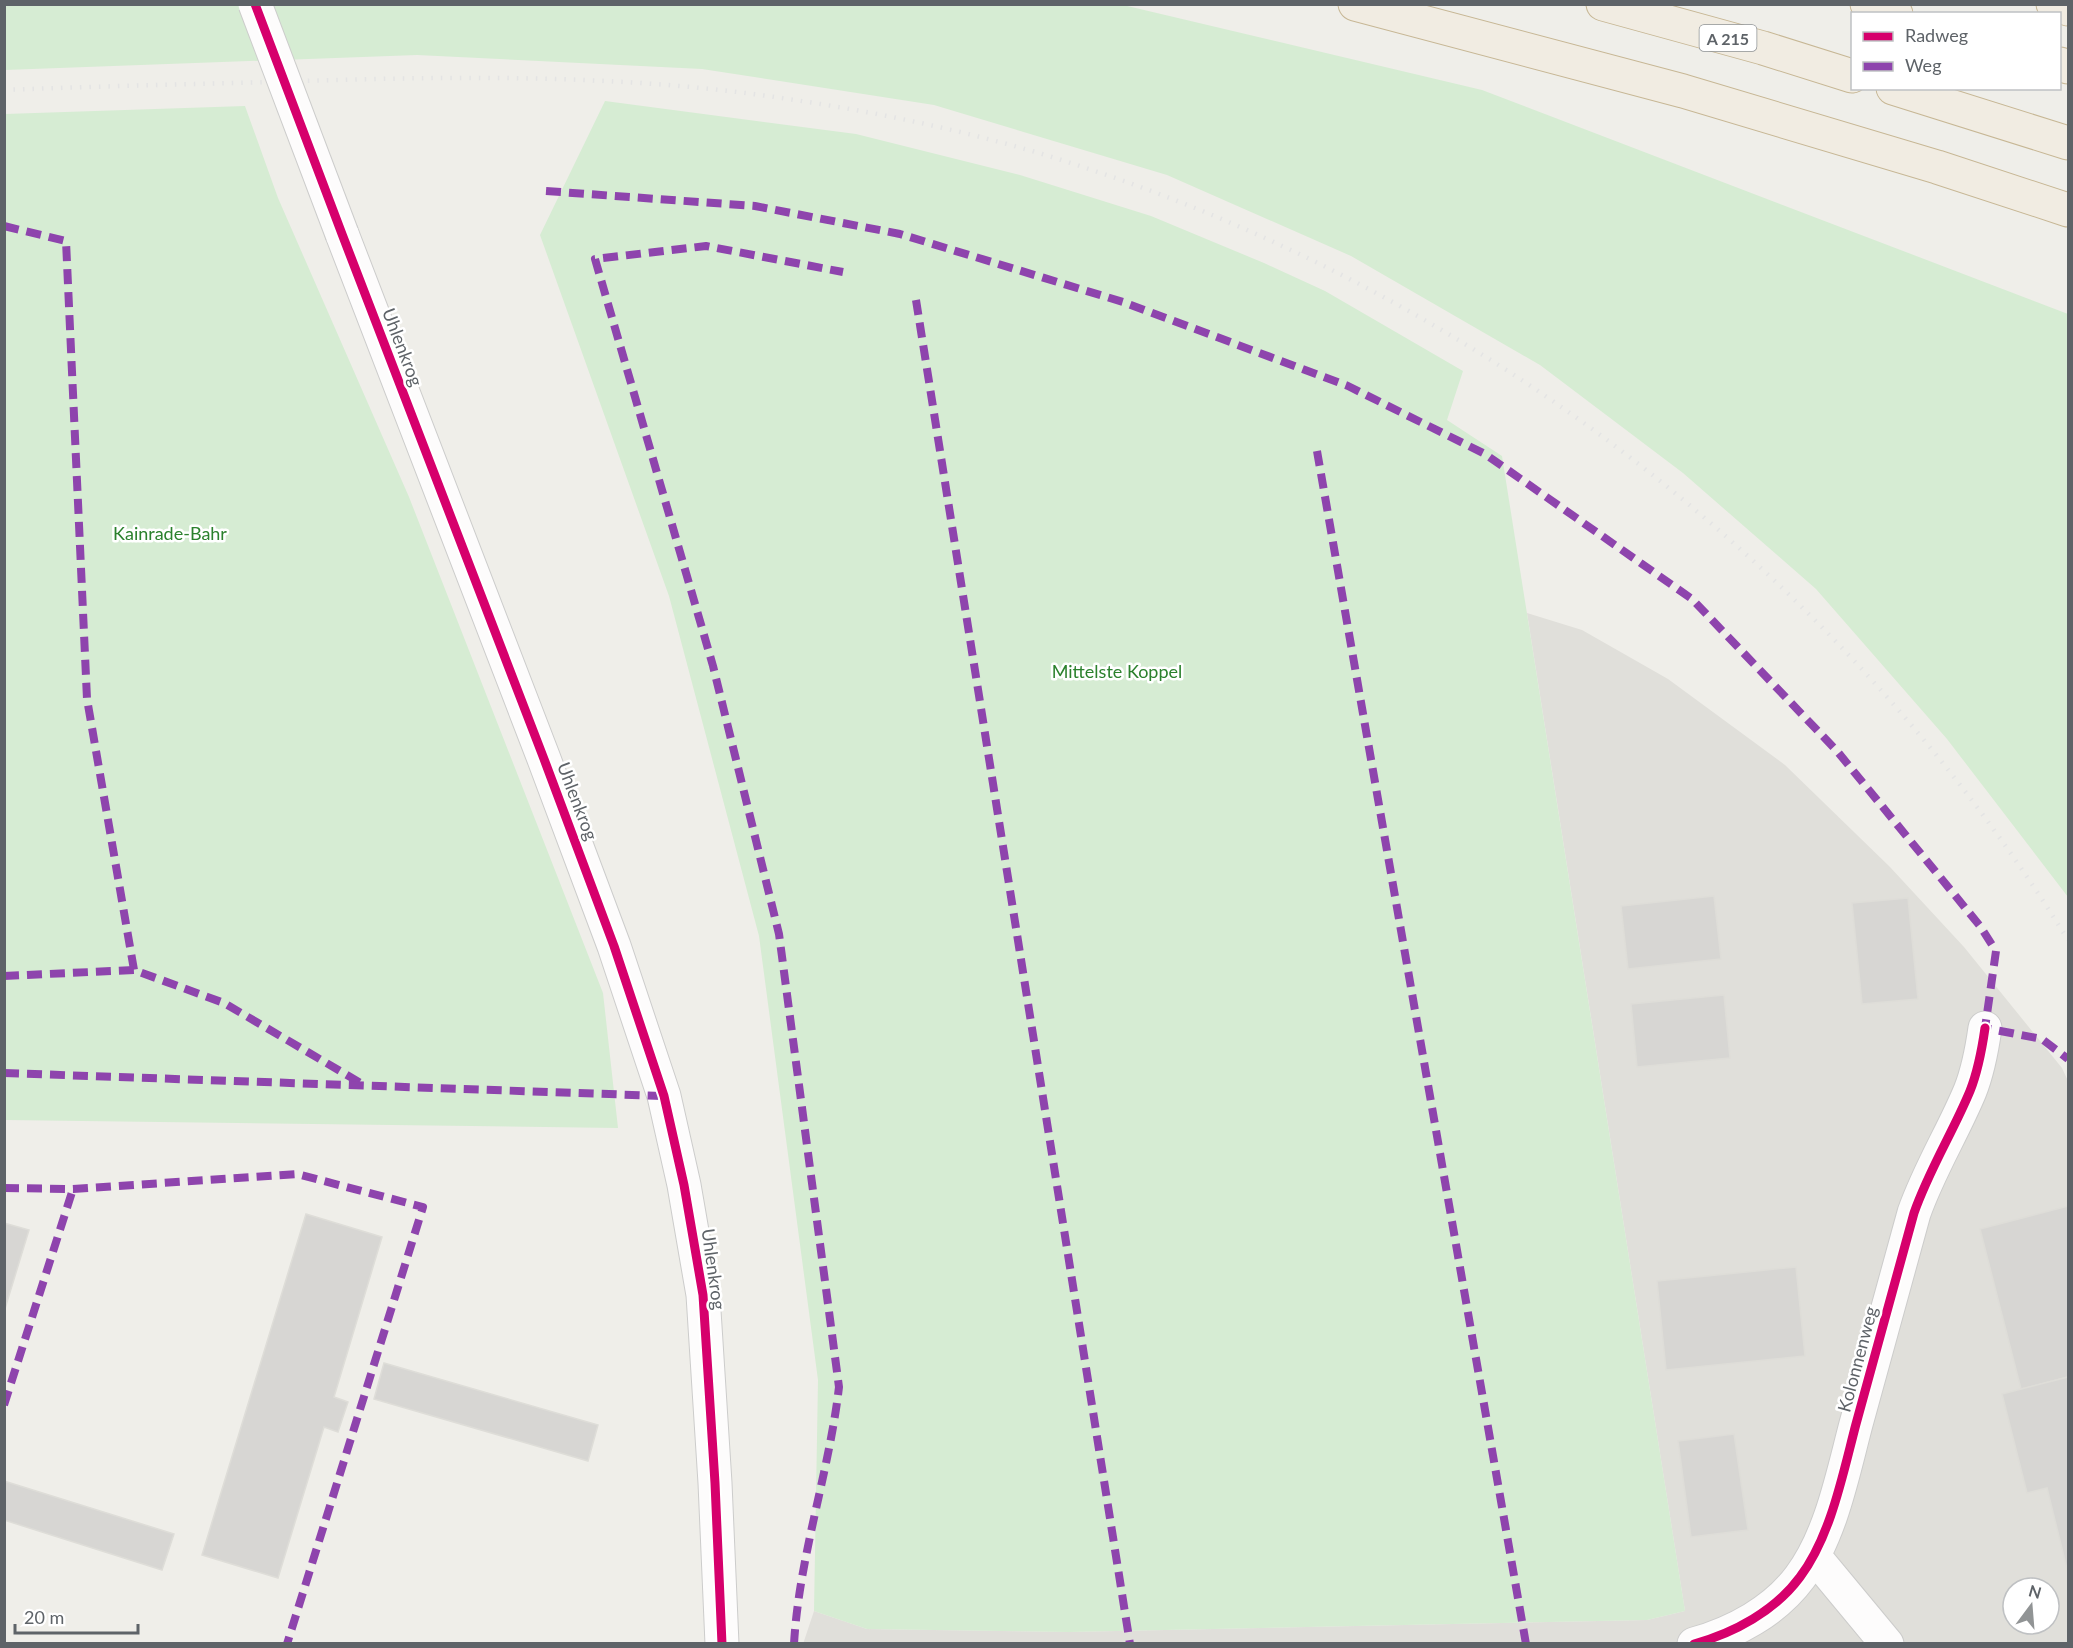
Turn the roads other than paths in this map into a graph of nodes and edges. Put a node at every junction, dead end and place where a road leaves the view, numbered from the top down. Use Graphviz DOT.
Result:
graph roads {
  1 [pos="255,4"];
  2 [pos="1355,4"];
  3 [pos="1603,4"];
  4 [pos="1867,4"];
  5 [pos="2053,4"];
  6 [pos="2068,9"];
  7 [pos="1890,12"];
  8 [pos="1851,76"];
  9 [pos="1899,90"];
  10 [pos="2068,143"];
  11 [pos="2068,210"];
  12 [pos="1985,1028"];
  13 [pos="1814,1556"];
  14 [pos="722,1644"];
  15 [pos="1694,1644"];
  16 [pos="1887,1644"];
  1 -- 14 [label="street, Uhlenkrog, bridge"];
  2 -- 11 [label="highway"];
  3 -- 8 [label="highway, A 215"];
  4 -- 7 [label="highway"];
  5 -- 6 [label="highway"];
  9 -- 10 [label="highway"];
  12 -- 13 [label="street, Kolonnenweg"];
  13 -- 15 [label="street, Kolonnenweg"];
  13 -- 16 [label="street"];
}
